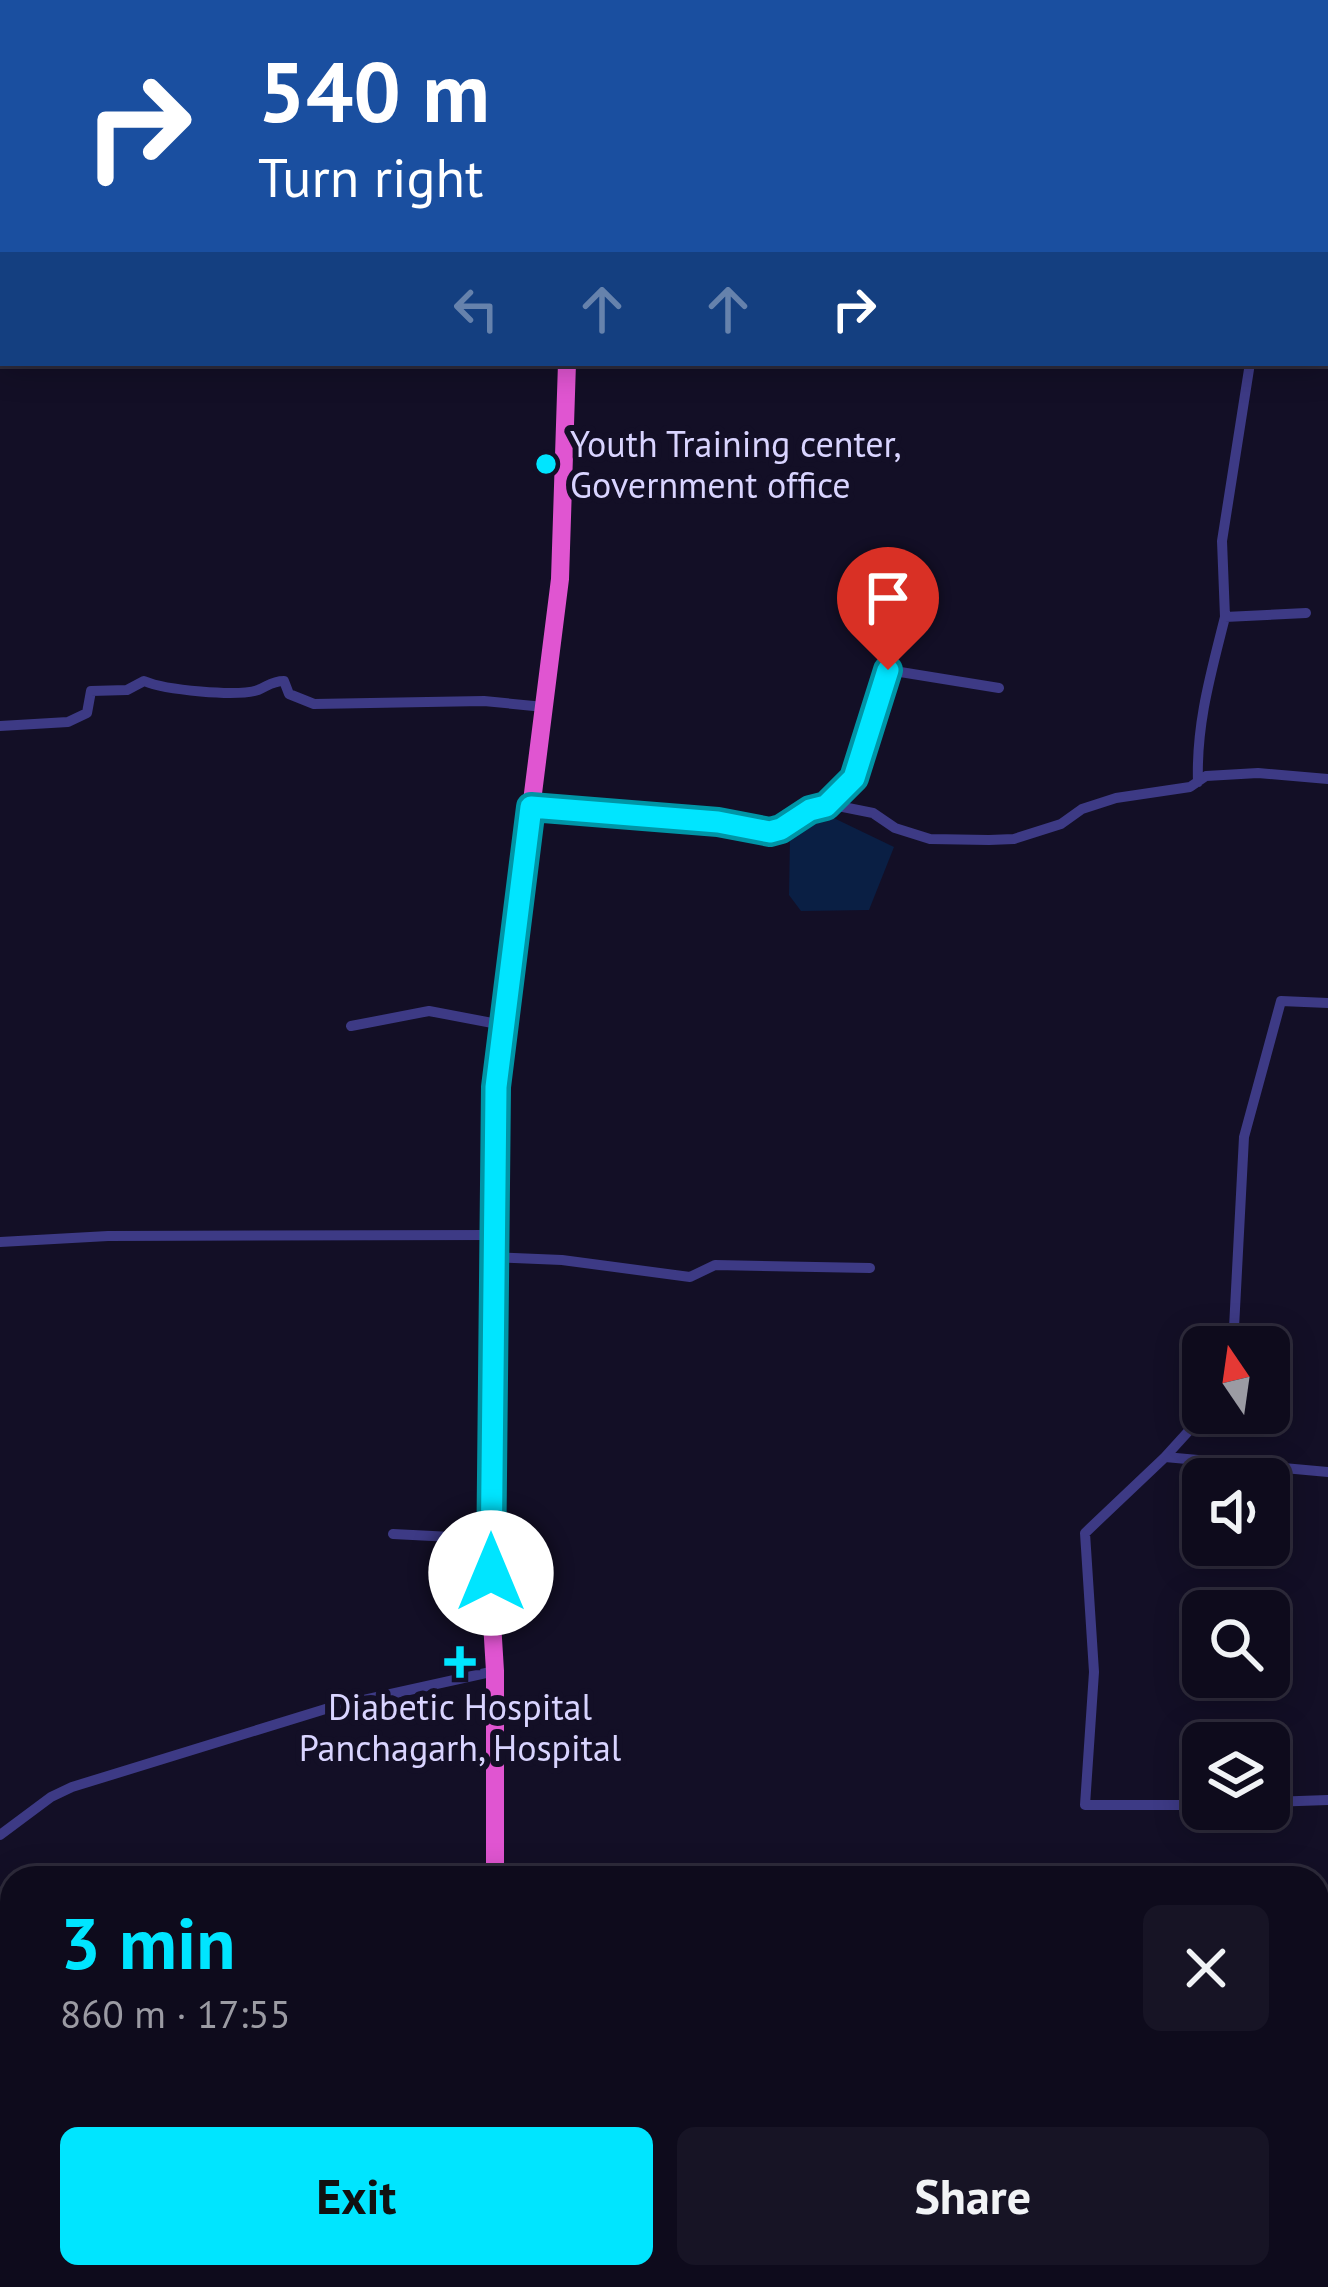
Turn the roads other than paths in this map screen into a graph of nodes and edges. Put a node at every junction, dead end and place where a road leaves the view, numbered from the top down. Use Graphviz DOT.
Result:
graph roads {
  1 [pos="567,366"];
  2 [pos="1250,366"];
  3 [pos="1306,613"];
  4 [pos="1225,617"];
  5 [pos="999,688"];
  6 [pos="544,707"];
  7 [pos="0,726"];
  8 [pos="1328,779"];
  9 [pos="1198,782"];
  10 [pos="826,806"];
  11 [pos="531,807"];
  12 [pos="1328,1003"];
  13 [pos="503,1025"];
  14 [pos="351,1026"];
  15 [pos="493,1235"];
  16 [pos="0,1242"];
  17 [pos="493,1257"];
  18 [pos="871,1268"];
  19 [pos="1234,1326"];
  20 [pos="1186,1434"];
  21 [pos="1165,1457"];
  22 [pos="1328,1472"];
  23 [pos="393,1534"];
  24 [pos="491,1539"];
  25 [pos="495,1671"];
  26 [pos="1328,1800"];
  27 [pos="1290,1801"];
  28 [pos="1182,1804"];
  29 [pos="0,1835"];
  30 [pos="495,1866"];
  1 -- 6 [label="highway"];
  2 -- 4 [label="street"];
  3 -- 4 [label="street"];
  4 -- 9 [label="street"];
  5 -- 10 [label="street"];
  6 -- 7 [label="street"];
  6 -- 11 [label="highway"];
  8 -- 9 [label="street"];
  9 -- 10 [label="street"];
  10 -- 11 [label="street"];
  11 -- 13 [label="highway"];
  12 -- 19 [label="street"];
  13 -- 14 [label="street"];
  13 -- 15 [label="highway"];
  15 -- 16 [label="street"];
  15 -- 17 [label="highway"];
  17 -- 18 [label="street"];
  17 -- 24 [label="highway"];
  20 -- 21 [label="street"];
  21 -- 22 [label="street"];
  21 -- 28 [label="street"];
  23 -- 24 [label="street"];
  24 -- 25 [label="highway"];
  25 -- 29 [label="street"];
  25 -- 30 [label="highway"];
  26 -- 27 [label="street"];
}
